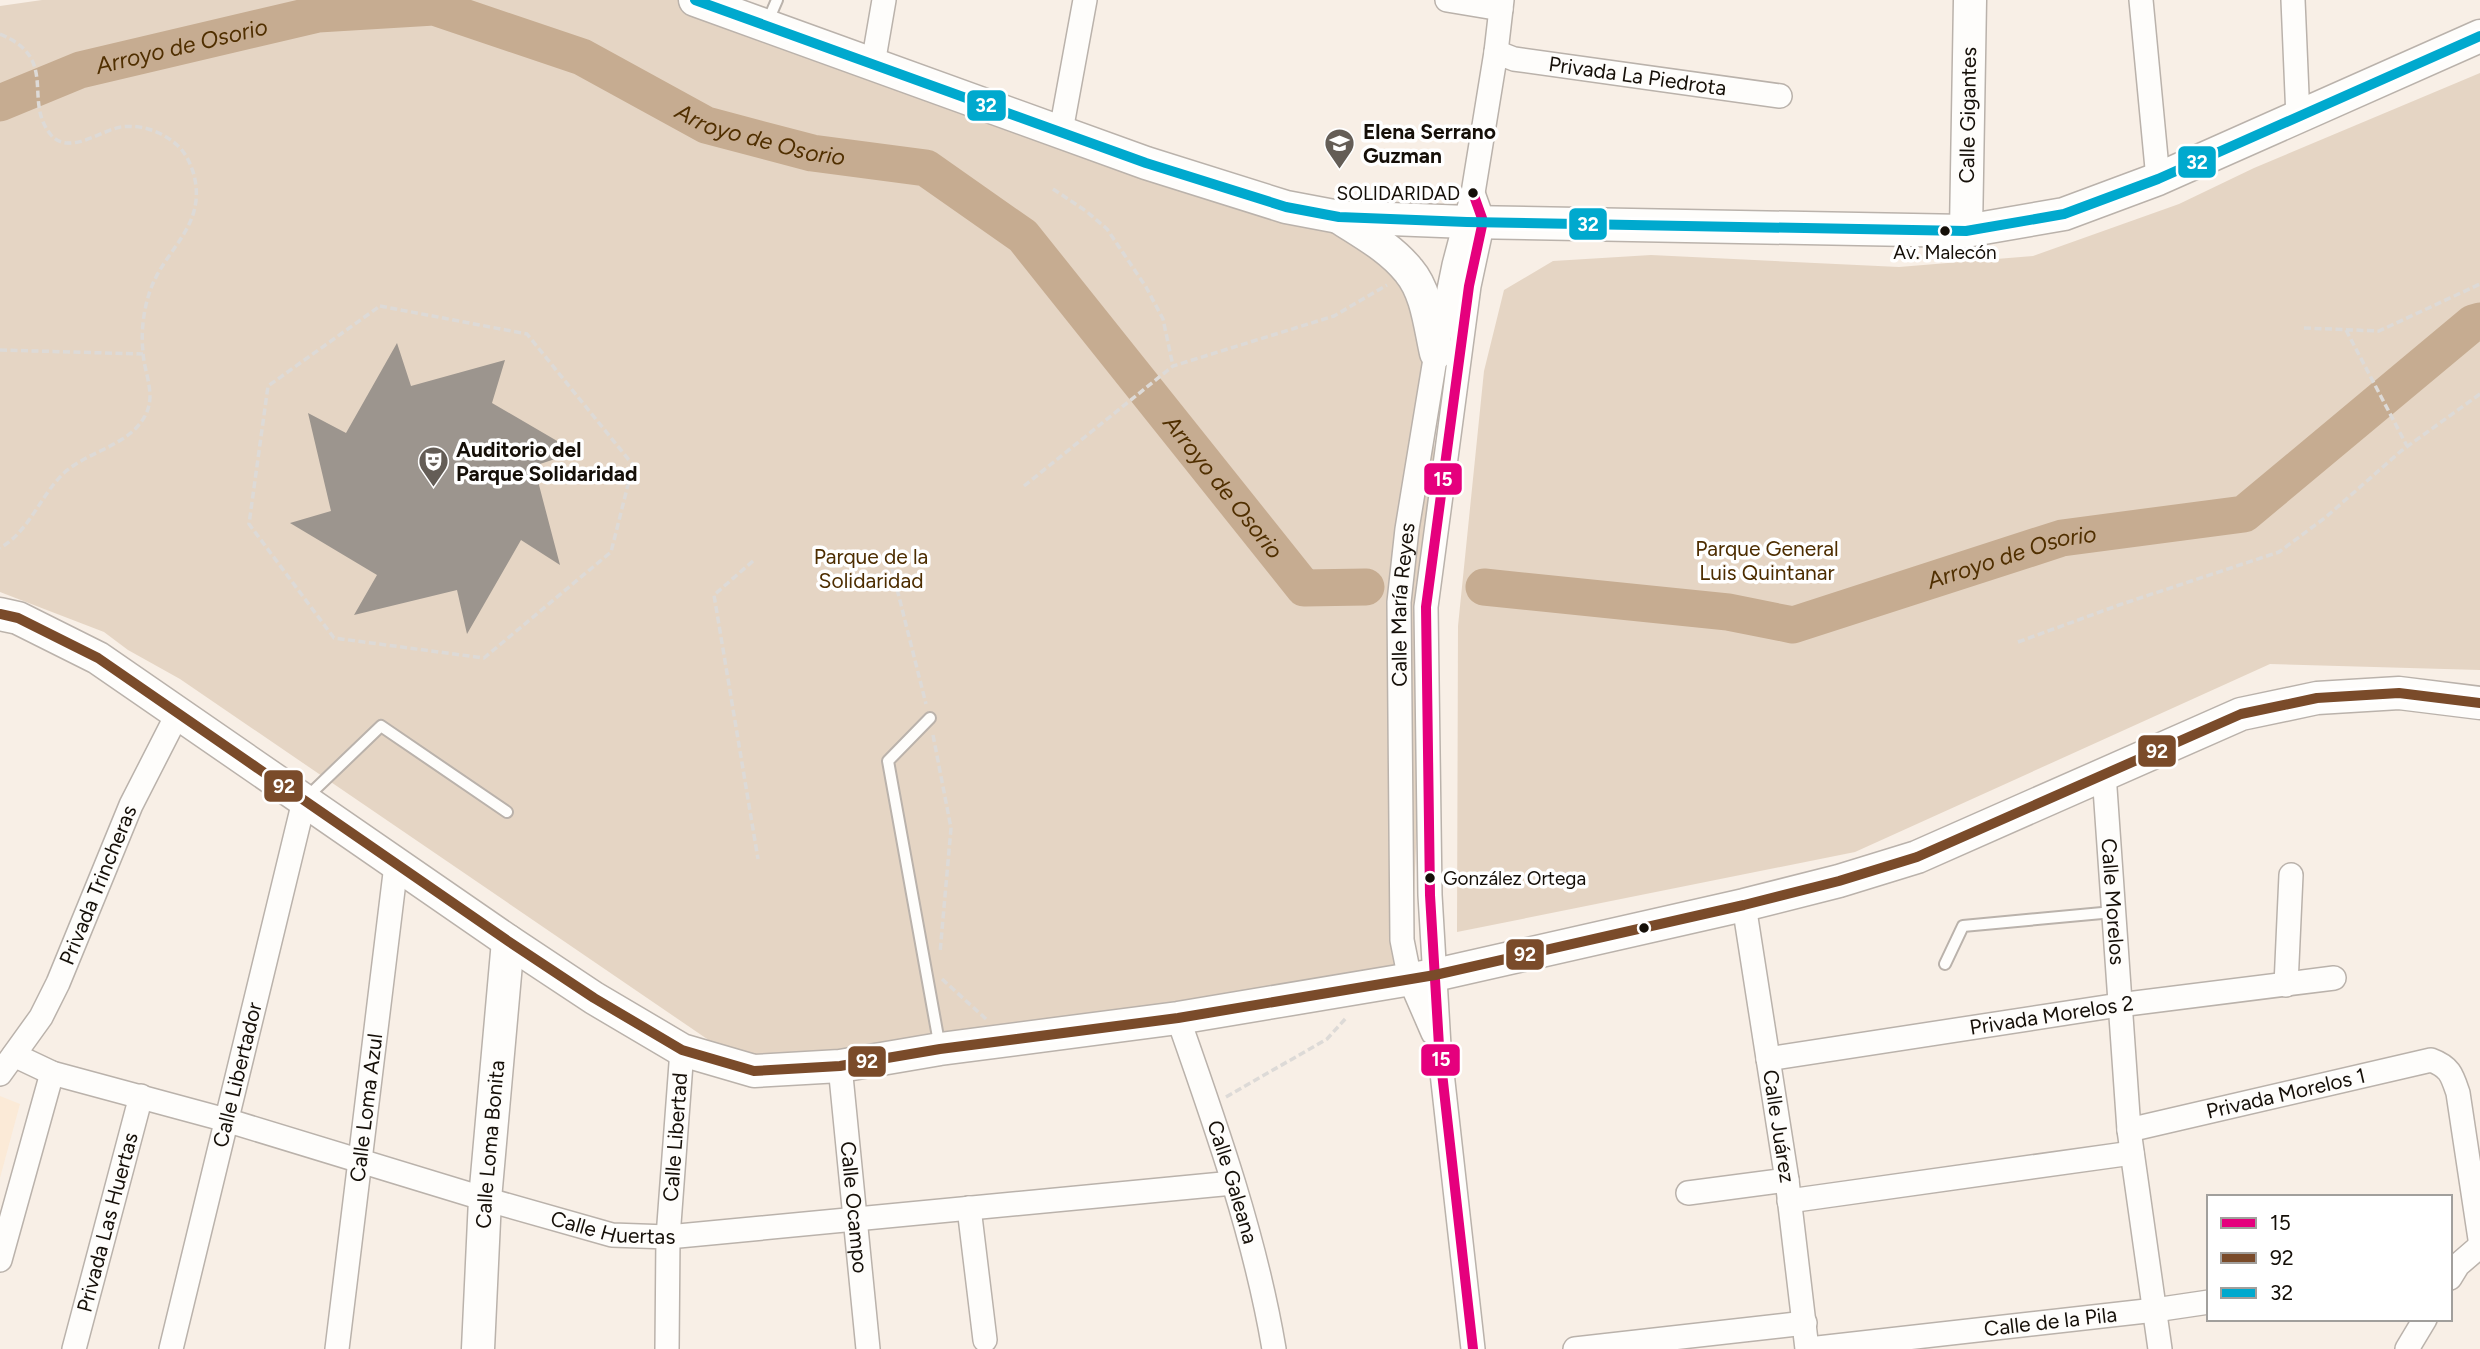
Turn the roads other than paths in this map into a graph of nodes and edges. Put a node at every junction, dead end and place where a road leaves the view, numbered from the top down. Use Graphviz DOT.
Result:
graph roads {
  1 [pos="695,0"];
  2 [pos="884,0"];
  3 [pos="1085,0"];
  4 [pos="1447,0"];
  5 [pos="1970,0"];
  6 [pos="2141,0"];
  7 [pos="2293,0"];
  8 [pos="1501,4"];
  9 [pos="772,13"];
  10 [pos="2480,36"];
  11 [pos="1496,52"];
  12 [pos="873,64"];
  13 [pos="1780,96"];
  14 [pos="2298,118"];
  15 [pos="1061,131"];
  16 [pos="2158,179"];
  17 [pos="1474,212"];
  18 [pos="1339,217"];
  19 [pos="1966,231"];
  20 [pos="1436,353"];
  21 [pos="0,614"];
  22 [pos="2480,703"];
  23 [pos="178,713"];
  24 [pos="930,718"];
  25 [pos="2104,774"];
  26 [pos="304,801"];
  27 [pos="507,812"];
  28 [pos="396,865"];
  29 [pos="2291,875"];
  30 [pos="1744,905"];
  31 [pos="2113,912"];
  32 [pos="508,941"];
  33 [pos="1945,964"];
  34 [pos="1423,978"];
  35 [pos="2334,978"];
  36 [pos="2286,985"];
  37 [pos="2119,1006"];
  38 [pos="1178,1018"];
  39 [pos="940,1049"];
  40 [pos="682,1051"];
  41 [pos="14,1055"];
  42 [pos="1768,1059"];
  43 [pos="840,1066"];
  44 [pos="52,1073"];
  45 [pos="0,1074"];
  46 [pos="141,1096"];
  47 [pos="226,1120"];
  48 [pos="2129,1130"];
  49 [pos="2132,1153"];
  50 [pos="359,1162"];
  51 [pos="1233,1183"];
  52 [pos="1788,1191"];
  53 [pos="1688,1194"];
  54 [pos="485,1199"];
  55 [pos="969,1208"];
  56 [pos="856,1220"];
  57 [pos="668,1237"];
  58 [pos="2480,1239"];
  59 [pos="2480,1246"];
  60 [pos="0,1261"];
  61 [pos="2453,1269"];
  62 [pos="2207,1302"];
  63 [pos="2155,1310"];
  64 [pos="2424,1321"];
  65 [pos="1805,1323"];
  66 [pos="985,1340"];
  67 [pos="1872,1345"];
  68 [pos="74,1349"];
  69 [pos="171,1349"];
  70 [pos="337,1349"];
  71 [pos="478,1349"];
  72 [pos="667,1349"];
  73 [pos="868,1349"];
  74 [pos="1274,1349"];
  75 [pos="1473,1349"];
  76 [pos="1575,1349"];
  77 [pos="1808,1349"];
  78 [pos="2160,1349"];
  79 [pos="2407,1349"];
  1 -- 9 [label="street"];
  2 -- 12 [label="street"];
  3 -- 15 [label="street"];
  4 -- 8 [label="street"];
  5 -- 19 [label="street, Calle Gigantes"];
  6 -- 16 [label="street"];
  7 -- 14 [label="street"];
  8 -- 11 [label="street, Calle María Reyes"];
  9 -- 12 [label="street"];
  10 -- 14 [label="street"];
  11 -- 13 [label="street, Privada La Piedrota"];
  11 -- 17 [label="street, Calle María Reyes"];
  12 -- 15 [label="street"];
  14 -- 16 [label="street"];
  15 -- 18 [label="street"];
  16 -- 19 [label="street"];
  17 -- 18 [label="street"];
  17 -- 19 [label="street"];
  17 -- 20 [label="street, Calle María Reyes"];
  17 -- 34 [label="street, Calle María Reyes"];
  18 -- 20 [label="street"];
  20 -- 34 [label="street, Calle María Reyes"];
  21 -- 23 [label="street"];
  22 -- 25 [label="street"];
  23 -- 26 [label="street"];
  23 -- 41 [label="street, Privada Trincheras"];
  24 -- 39 [label="lane"];
  25 -- 30 [label="street"];
  25 -- 31 [label="street, Calle Morelos"];
  26 -- 27 [label="lane"];
  26 -- 28 [label="street"];
  26 -- 47 [label="street, Calle Libertador"];
  28 -- 32 [label="street"];
  28 -- 50 [label="street, Calle Loma Azul"];
  29 -- 36 [label="street"];
  30 -- 34 [label="street"];
  30 -- 42 [label="street, Calle Juárez"];
  31 -- 33 [label="lane"];
  31 -- 37 [label="street, Calle Morelos"];
  32 -- 40 [label="street"];
  32 -- 54 [label="street, Calle Loma Bonita"];
  34 -- 38 [label="street"];
  34 -- 75 [label="street"];
  35 -- 36 [label="street, Privada Morelos 2"];
  36 -- 37 [label="street, Privada Morelos 2"];
  37 -- 42 [label="street, Privada Morelos 2"];
  37 -- 48 [label="street, Calle Morelos"];
  38 -- 39 [label="street"];
  38 -- 51 [label="street, Calle Galeana"];
  39 -- 43 [label="street"];
  40 -- 43 [label="street"];
  40 -- 57 [label="street, Calle Libertad"];
  41 -- 44 [label="street, Calle Huertas"];
  41 -- 45 [label="street, Privada Trincheras"];
  42 -- 52 [label="street, Calle Juárez"];
  43 -- 56 [label="street, Calle Ocampo"];
  44 -- 46 [label="street, Calle Huertas"];
  44 -- 60 [label="street"];
  46 -- 47 [label="street, Calle Huertas"];
  46 -- 68 [label="street, Privada Las Huertas"];
  47 -- 50 [label="street, Calle Huertas"];
  47 -- 69 [label="street, Calle Libertador"];
  48 -- 49 [label="street, Calle Morelos"];
  48 -- 58 [label="street, Privada Morelos 1"];
  49 -- 52 [label="street"];
  49 -- 63 [label="street, Calle Morelos"];
  50 -- 54 [label="street, Calle Huertas"];
  50 -- 70 [label="street, Calle Loma Azul"];
  51 -- 55 [label="street, Calle Huertas"];
  51 -- 74 [label="street, Calle Galeana"];
  52 -- 53 [label="street"];
  52 -- 65 [label="street, Calle Juárez"];
  54 -- 57 [label="street, Calle Huertas"];
  54 -- 71 [label="street, Calle Loma Bonita"];
  55 -- 56 [label="street, Calle Huertas"];
  55 -- 66 [label="street"];
  56 -- 57 [label="street, Calle Huertas"];
  56 -- 73 [label="street, Calle Ocampo"];
  57 -- 72 [label="street, Calle Libertad"];
  59 -- 61 [label="street"];
  62 -- 63 [label="street, Calle de la Pila"];
  63 -- 67 [label="street, Calle de la Pila"];
  63 -- 78 [label="street, Calle Morelos"];
  64 -- 79 [label="street"];
  65 -- 76 [label="street"];
  65 -- 77 [label="street, Calle Juárez"];
  67 -- 77 [label="street, Calle de la Pila"];
}
